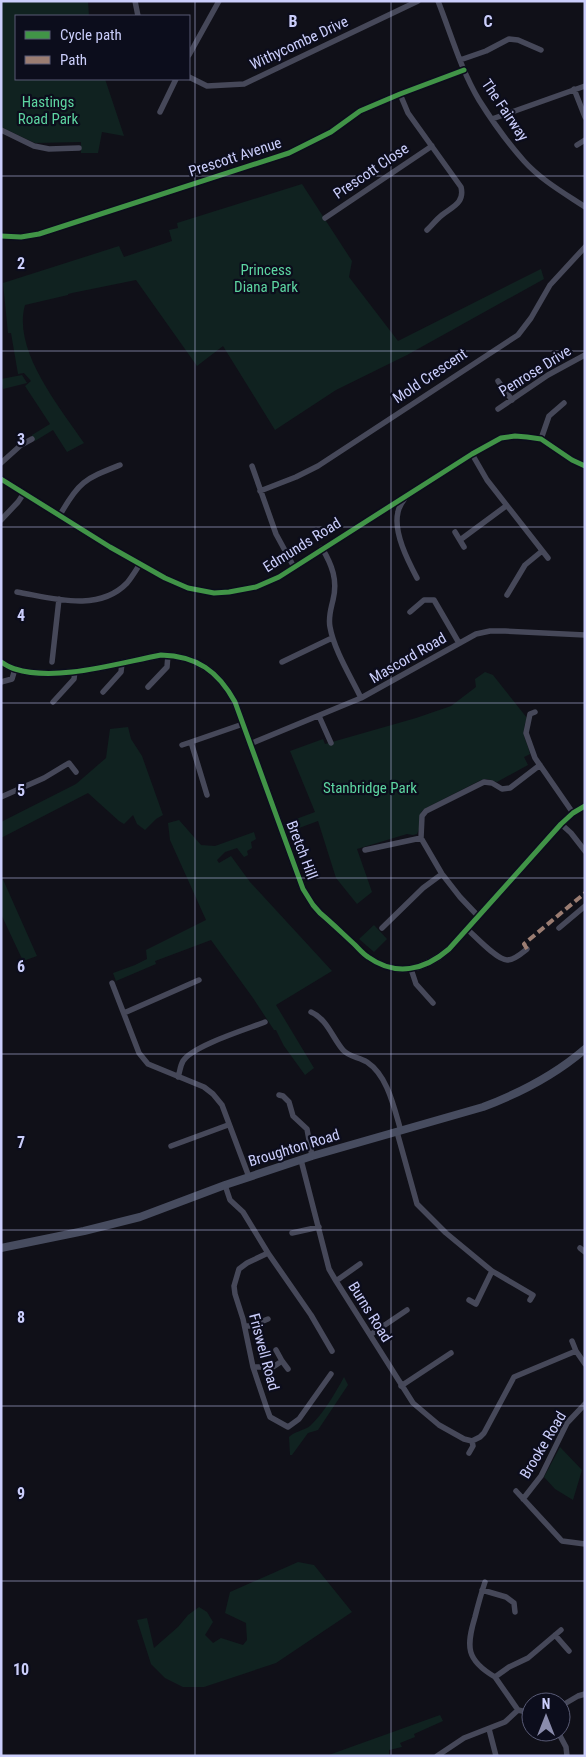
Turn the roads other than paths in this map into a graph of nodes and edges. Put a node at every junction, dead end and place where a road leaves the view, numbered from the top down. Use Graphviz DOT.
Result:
graph roads {
  1 [pos="135,1"];
  2 [pos="218,1"];
  3 [pos="418,1"];
  4 [pos="438,1"];
  5 [pos="138,15"];
  6 [pos="542,50"];
  7 [pos="190,53"];
  8 [pos="460,60"];
  9 [pos="464,70"];
  10 [pos="190,78"];
  11 [pos="176,80"];
  12 [pos="585,86"];
  13 [pos="574,90"];
  14 [pos="400,94"];
  15 [pos="160,112"];
  16 [pos="585,117"];
  17 [pos="492,119"];
  18 [pos="1,130"];
  19 [pos="585,140"];
  20 [pos="577,145"];
  21 [pos="432,146"];
  22 [pos="79,148"];
  23 [pos="585,208"];
  24 [pos="325,218"];
  25 [pos="427,230"];
  26 [pos="1,236"];
  27 [pos="585,247"];
  28 [pos="585,354"];
  29 [pos="498,380"];
  30 [pos="512,400"];
  31 [pos="564,403"];
  32 [pos="498,409"];
  33 [pos="32,439"];
  34 [pos="541,439"];
  35 [pos="472,454"];
  36 [pos="1,463"];
  37 [pos="120,465"];
  38 [pos="252,466"];
  39 [pos="585,466"];
  40 [pos="1,479"];
  41 [pos="260,491"];
  42 [pos="24,494"];
  43 [pos="406,496"];
  44 [pos="506,506"];
  45 [pos="60,515"];
  46 [pos="1,520"];
  47 [pos="455,532"];
  48 [pos="460,540"];
  49 [pos="464,547"];
  50 [pos="322,548"];
  51 [pos="542,551"];
  52 [pos="548,558"];
  53 [pos="140,564"];
  54 [pos="294,567"];
  55 [pos="417,578"];
  56 [pos="16,592"];
  57 [pos="507,595"];
  58 [pos="59,599"];
  59 [pos="410,612"];
  60 [pos="585,635"];
  61 [pos="332,638"];
  62 [pos="459,643"];
  63 [pos="168,655"];
  64 [pos="1,662"];
  65 [pos="52,662"];
  66 [pos="282,662"];
  67 [pos="122,663"];
  68 [pos="15,669"];
  69 [pos="74,671"];
  70 [pos="1,682"];
  71 [pos="148,687"];
  72 [pos="103,692"];
  73 [pos="361,698"];
  74 [pos="53,702"];
  75 [pos="530,713"];
  76 [pos="319,716"];
  77 [pos="243,724"];
  78 [pos="191,742"];
  79 [pos="331,743"];
  80 [pos="250,744"];
  81 [pos="182,745"];
  82 [pos="540,765"];
  83 [pos="76,772"];
  84 [pos="207,795"];
  85 [pos="1,797"];
  86 [pos="585,806"];
  87 [pos="573,813"];
  88 [pos="561,824"];
  89 [pos="421,838"];
  90 [pos="365,850"];
  91 [pos="585,852"];
  92 [pos="442,874"];
  93 [pos="585,906"];
  94 [pos="478,916"];
  95 [pos="382,928"];
  96 [pos="559,928"];
  97 [pos="467,929"];
  98 [pos="527,949"];
  99 [pos="411,969"];
  100 [pos="199,980"];
  101 [pos="112,984"];
  102 [pos="433,1003"];
  103 [pos="311,1012"];
  104 [pos="124,1013"];
  105 [pos="265,1022"];
  106 [pos="585,1049"];
  107 [pos="178,1077"];
  108 [pos="279,1095"];
  109 [pos="228,1125"];
  110 [pos="399,1131"];
  111 [pos="171,1146"];
  112 [pos="312,1156"];
  113 [pos="301,1160"];
  114 [pos="249,1177"];
  115 [pos="225,1185"];
  116 [pos="319,1228"];
  117 [pos="292,1233"];
  118 [pos="1,1248"];
  119 [pos="268,1253"];
  120 [pos="360,1264"];
  121 [pos="492,1271"];
  122 [pos="336,1281"];
  123 [pos="469,1300"];
  124 [pos="530,1300"];
  125 [pos="407,1310"];
  126 [pos="268,1319"];
  127 [pos="245,1326"];
  128 [pos="370,1335"];
  129 [pos="572,1341"];
  130 [pos="276,1350"];
  131 [pos="332,1351"];
  132 [pos="576,1351"];
  133 [pos="451,1353"];
  134 [pos="282,1361"];
  135 [pos="585,1364"];
  136 [pos="253,1367"];
  137 [pos="288,1369"];
  138 [pos="331,1374"];
  139 [pos="401,1386"];
  140 [pos="585,1404"];
  141 [pos="472,1441"];
  142 [pos="469,1453"];
  143 [pos="516,1491"];
  144 [pos="523,1498"];
  145 [pos="585,1544"];
  146 [pos="485,1582"];
  147 [pos="482,1590"];
  148 [pos="515,1612"];
  149 [pos="561,1630"];
  150 [pos="555,1635"];
  151 [pos="569,1651"];
  152 [pos="495,1677"];
  153 [pos="585,1694"];
  154 [pos="571,1700"];
  155 [pos="518,1710"];
  156 [pos="521,1711"];
  157 [pos="489,1729"];
  158 [pos="563,1742"];
  159 [pos="437,1756"];
  160 [pos="496,1756"];
  161 [pos="567,1756"];
  1 -- 5 [label="street"];
  2 -- 7 [label="street"];
  3 -- 10 [label="street, Withycombe Drive"];
  4 -- 8 [label="street, The Fairway"];
  6 -- 8 [label="street"];
  8 -- 9 [label="street, The Fairway"];
  9 -- 14 [label="street, Prescott Avenue"];
  9 -- 17 [label="street, The Fairway"];
  11 -- 15 [label="street"];
  12 -- 13 [label="street"];
  13 -- 16 [label="street"];
  13 -- 17 [label="street"];
  14 -- 21 [label="street, Prescott Close"];
  14 -- 26 [label="street, Prescott Avenue"];
  17 -- 23 [label="street, The Fairway"];
  18 -- 22 [label="street"];
  19 -- 20 [label="street"];
  21 -- 24 [label="street, Prescott Close"];
  21 -- 25 [label="street, Prescott Close"];
  27 -- 41 [label="street, Mold Crescent"];
  28 -- 30 [label="street, Penrose Drive"];
  29 -- 30 [label="street"];
  30 -- 32 [label="street, Penrose Drive"];
  31 -- 34 [label="street"];
  33 -- 36 [label="street"];
  34 -- 35 [label="street, Edmunds Road"];
  34 -- 39 [label="street, Edmunds Road"];
  35 -- 43 [label="street, Edmunds Road"];
  35 -- 44 [label="street"];
  37 -- 45 [label="street"];
  38 -- 41 [label="street"];
  40 -- 42 [label="street, Edmunds Road"];
  41 -- 54 [label="street"];
  42 -- 45 [label="street, Edmunds Road"];
  42 -- 46 [label="street"];
  43 -- 50 [label="street, Edmunds Road"];
  43 -- 55 [label="street"];
  44 -- 48 [label="street"];
  44 -- 51 [label="street"];
  45 -- 53 [label="street, Edmunds Road"];
  47 -- 48 [label="street"];
  48 -- 49 [label="street"];
  50 -- 54 [label="street, Edmunds Road"];
  50 -- 61 [label="street"];
  51 -- 52 [label="street"];
  51 -- 57 [label="street"];
  53 -- 54 [label="street, Edmunds Road"];
  53 -- 58 [label="street"];
  56 -- 58 [label="street"];
  58 -- 65 [label="street"];
  59 -- 62 [label="street"];
  60 -- 62 [label="street, Mascord Road"];
  61 -- 66 [label="street"];
  61 -- 73 [label="street"];
  62 -- 73 [label="street, Mascord Road"];
  63 -- 67 [label="street, Bretch Hill"];
  63 -- 71 [label="street"];
  63 -- 77 [label="street, Bretch Hill"];
  64 -- 68 [label="street, Bretch Hill"];
  67 -- 69 [label="street, Bretch Hill"];
  67 -- 72 [label="street"];
  68 -- 69 [label="street, Bretch Hill"];
  68 -- 70 [label="street"];
  69 -- 74 [label="street"];
  73 -- 76 [label="street, Mascord Road"];
  75 -- 82 [label="street"];
  76 -- 79 [label="street"];
  76 -- 80 [label="street, Mascord Road"];
  77 -- 78 [label="street"];
  77 -- 80 [label="street, Bretch Hill"];
  78 -- 81 [label="street"];
  78 -- 84 [label="street"];
  80 -- 99 [label="street, Bretch Hill"];
  82 -- 87 [label="street"];
  82 -- 89 [label="street"];
  83 -- 85 [label="street"];
  86 -- 87 [label="street, Bretch Hill"];
  87 -- 88 [label="street, Bretch Hill"];
  88 -- 91 [label="street"];
  88 -- 94 [label="street, Bretch Hill"];
  89 -- 90 [label="street"];
  89 -- 92 [label="street"];
  92 -- 94 [label="street"];
  92 -- 95 [label="street"];
  93 -- 96 [label="street"];
  94 -- 97 [label="street, Bretch Hill"];
  97 -- 98 [label="street"];
  97 -- 99 [label="street, Bretch Hill"];
  99 -- 102 [label="street"];
  100 -- 104 [label="street"];
  101 -- 104 [label="street"];
  103 -- 110 [label="street"];
  104 -- 107 [label="street"];
  105 -- 107 [label="street"];
  106 -- 110 [label="main road, Broughton Road"];
  107 -- 109 [label="street"];
  108 -- 112 [label="street"];
  109 -- 111 [label="street"];
  109 -- 114 [label="street"];
  110 -- 112 [label="main road, Broughton Road"];
  110 -- 121 [label="street"];
  112 -- 113 [label="main road, Broughton Road"];
  113 -- 114 [label="main road, Broughton Road"];
  113 -- 116 [label="street, Burns Road"];
  114 -- 115 [label="main road, Broughton Road"];
  115 -- 118 [label="main road, Broughton Road"];
  115 -- 119 [label="street"];
  116 -- 117 [label="street"];
  116 -- 122 [label="street, Burns Road"];
  119 -- 127 [label="street, Friswell Road"];
  119 -- 131 [label="street"];
  120 -- 122 [label="street"];
  121 -- 123 [label="street"];
  121 -- 124 [label="street"];
  122 -- 128 [label="street, Burns Road"];
  125 -- 128 [label="street"];
  126 -- 127 [label="street"];
  127 -- 136 [label="street, Friswell Road"];
  128 -- 139 [label="street, Burns Road"];
  129 -- 132 [label="street"];
  130 -- 134 [label="street"];
  132 -- 135 [label="street"];
  132 -- 141 [label="street"];
  133 -- 139 [label="street"];
  134 -- 136 [label="street"];
  134 -- 137 [label="street"];
  136 -- 138 [label="street, Friswell Road"];
  139 -- 141 [label="street, Burns Road"];
  140 -- 144 [label="street, Brooke Road"];
  141 -- 142 [label="street"];
  143 -- 144 [label="street"];
  144 -- 145 [label="street"];
  146 -- 147 [label="street"];
  147 -- 148 [label="street"];
  147 -- 152 [label="street"];
  149 -- 150 [label="street"];
  150 -- 151 [label="street"];
  150 -- 152 [label="street"];
  152 -- 155 [label="street"];
  153 -- 154 [label="street"];
  155 -- 156 [label="street"];
  155 -- 157 [label="street"];
  157 -- 159 [label="street"];
  157 -- 160 [label="street"];
  158 -- 161 [label="street"];
}
